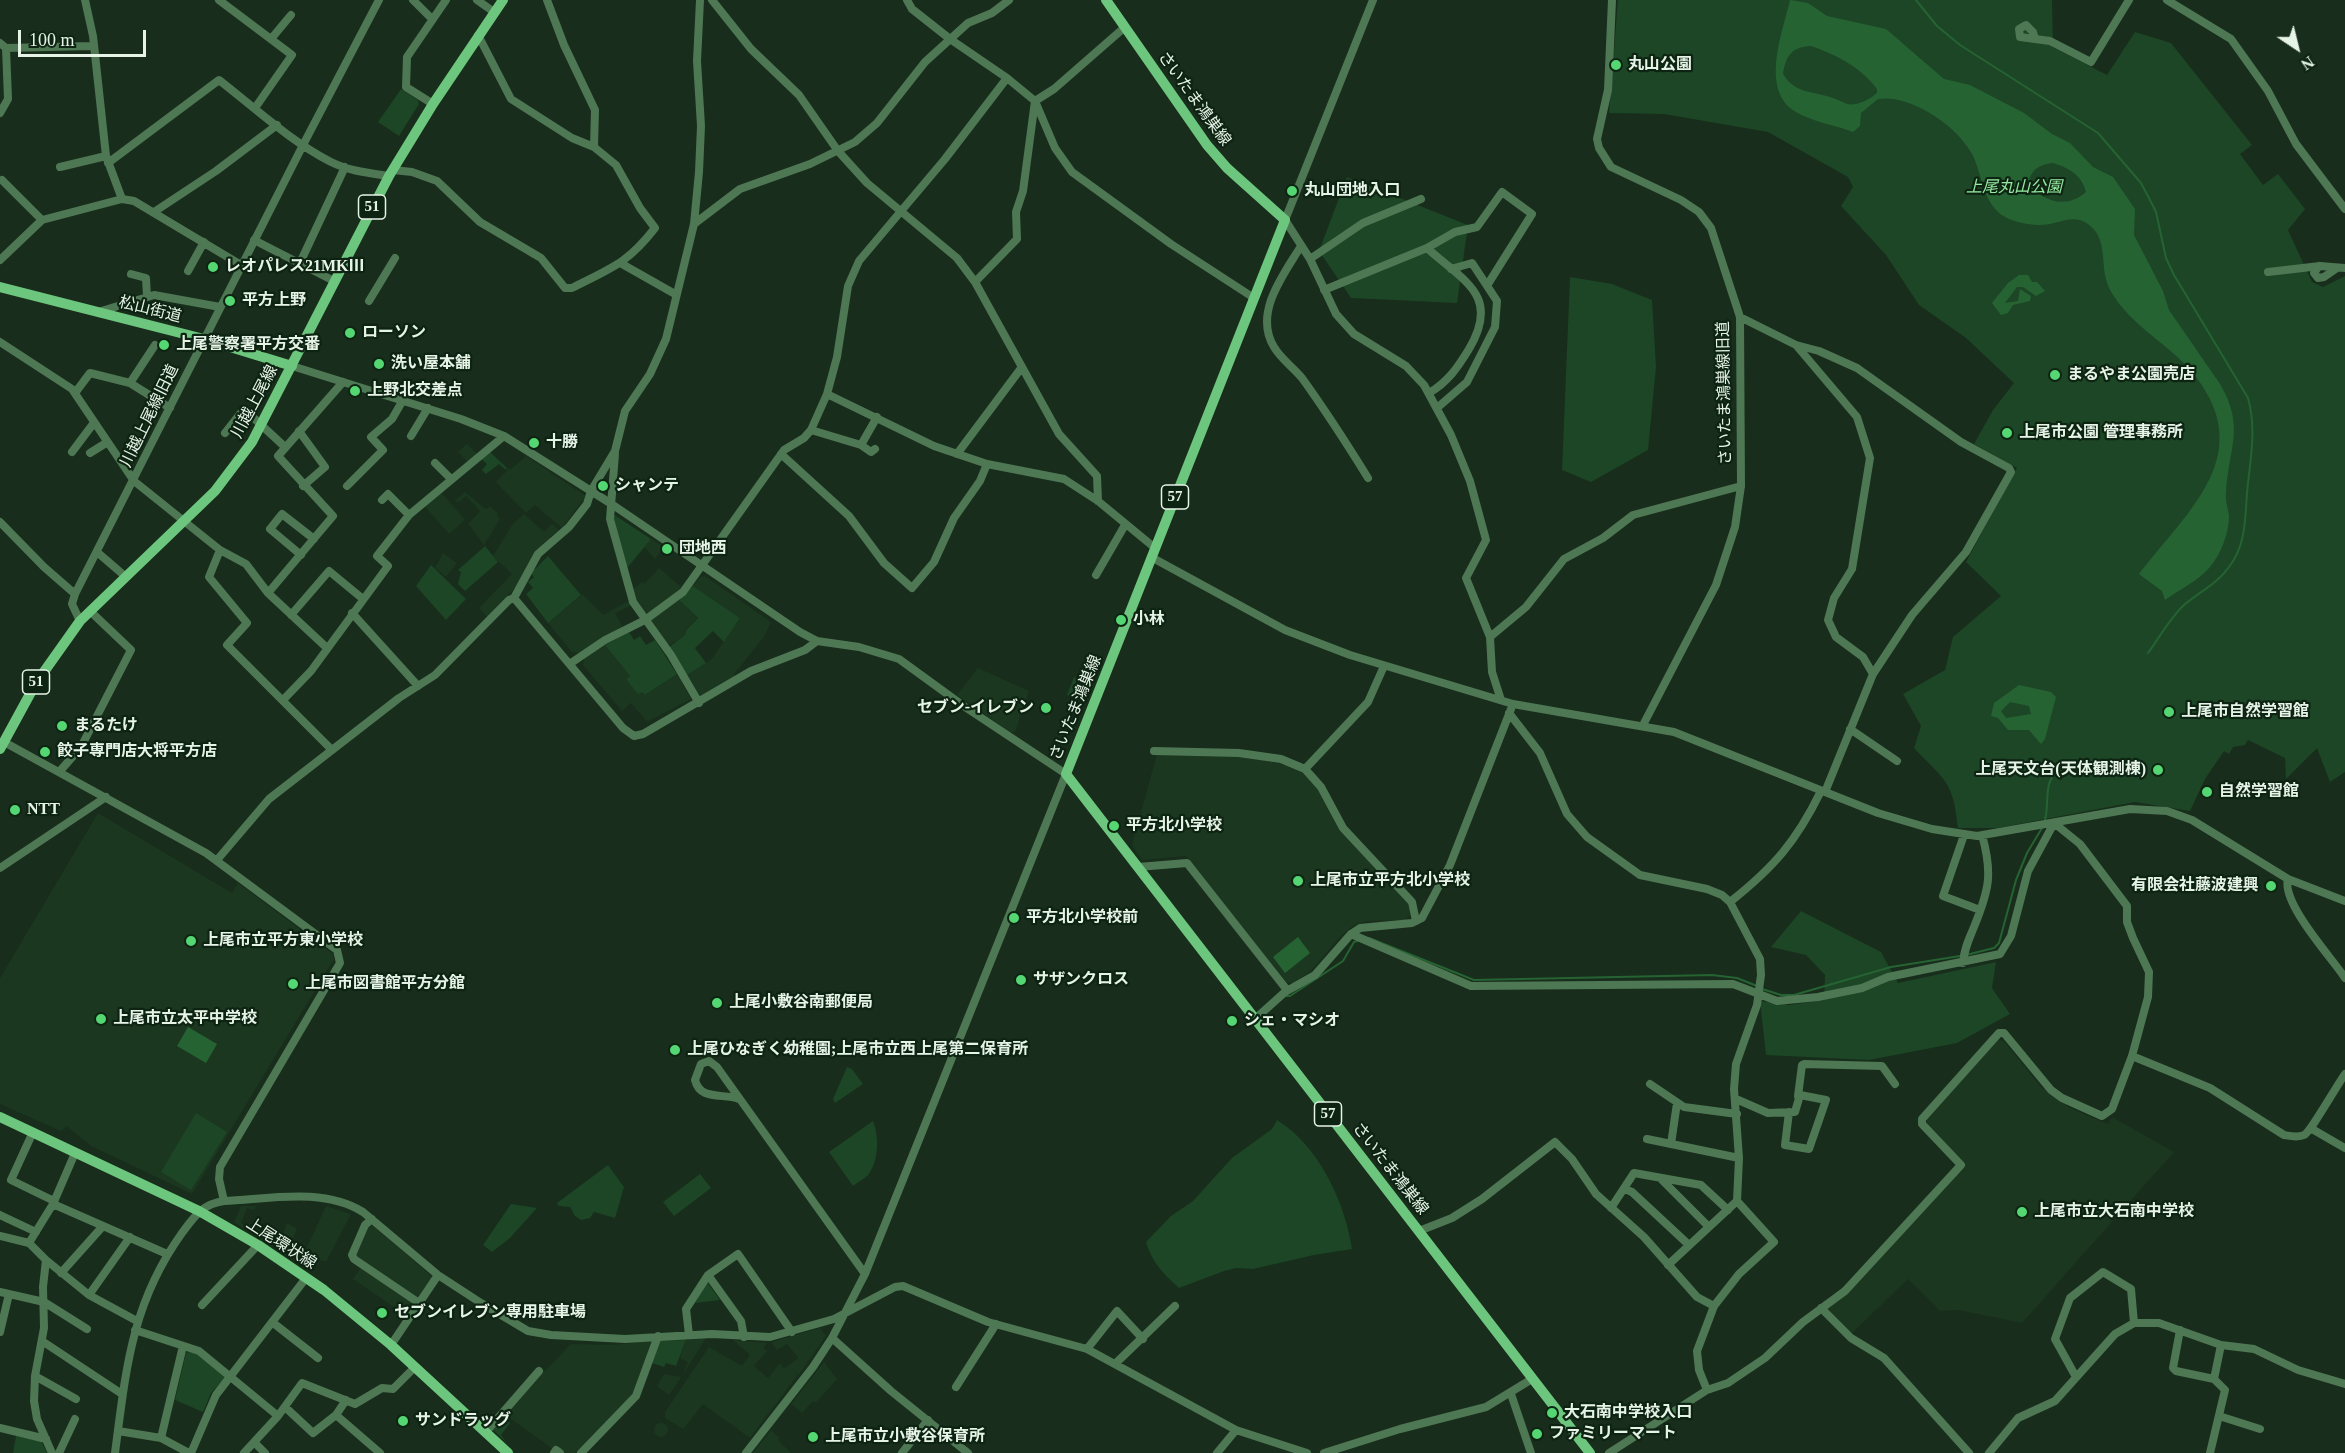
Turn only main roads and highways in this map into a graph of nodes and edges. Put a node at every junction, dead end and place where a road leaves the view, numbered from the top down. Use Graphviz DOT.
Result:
graph roads {
  1 [pos="503,0"];
  2 [pos="1106,0"];
  3 [pos="0,287"];
  4 [pos="292,366"];
  5 [pos="2,745"];
  6 [pos="0,1117"];
  7 [pos="508,1453"];
  8 [pos="1590,1453"];
  1 -- 4 [label="main road, 川越上尾線 / 51"];
  2 -- 8 [label="main road, さいたま鴻巣線 / 57"];
  3 -- 4 [label="main road, 松山街道"];
  4 -- 5 [label="main road, 川越上尾線 / 51"];
  6 -- 7 [label="main road, 上尾環状線"];
}
